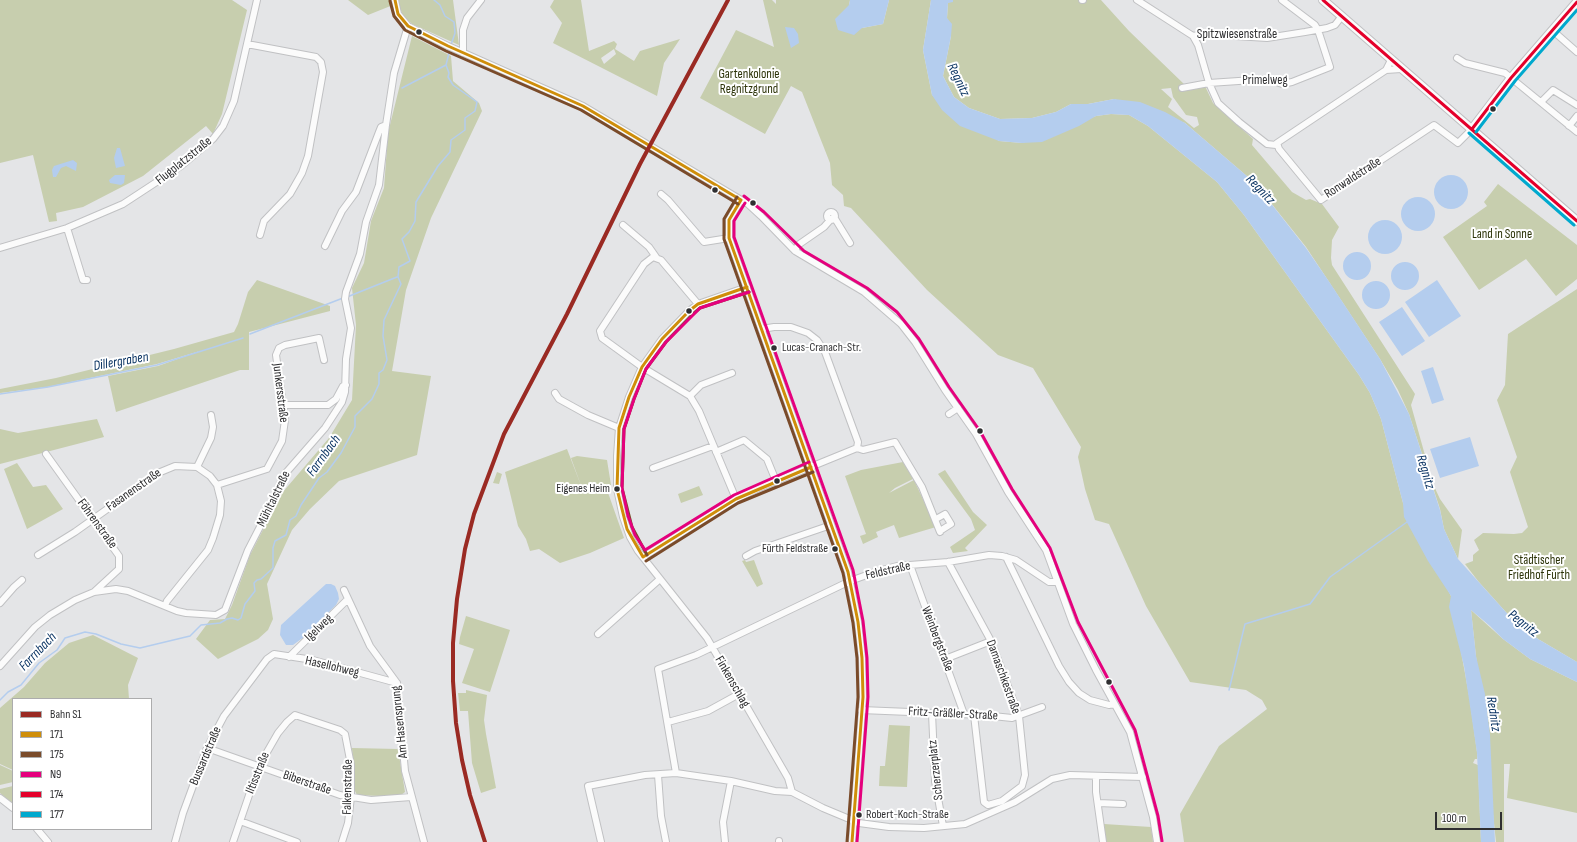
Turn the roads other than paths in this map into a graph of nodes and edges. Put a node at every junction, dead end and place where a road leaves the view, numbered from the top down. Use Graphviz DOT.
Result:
graph roads {
  1 [pos="257,0"];
  2 [pos="395,0"];
  3 [pos="481,0"];
  4 [pos="1137,0"];
  5 [pos="1282,0"];
  6 [pos="1323,0"];
  7 [pos="1577,2"];
  8 [pos="1342,16"];
  9 [pos="408,26"];
  10 [pos="1318,30"];
  11 [pos="1552,30"];
  12 [pos="1193,36"];
  13 [pos="247,44"];
  14 [pos="1577,52"];
  15 [pos="463,53"];
  16 [pos="1456,58"];
  17 [pos="1391,60"];
  18 [pos="1401,68"];
  19 [pos="1386,70"];
  20 [pos="1511,78"];
  21 [pos="1209,83"];
  22 [pos="1182,88"];
  23 [pos="1541,102"];
  24 [pos="1577,105"];
  25 [pos="1577,116"];
  26 [pos="386,125"];
  27 [pos="1569,126"];
  28 [pos="1472,129"];
  29 [pos="1577,132"];
  30 [pos="1276,145"];
  31 [pos="661,194"];
  32 [pos="741,200"];
  33 [pos="1577,221"];
  34 [pos="623,225"];
  35 [pos="67,228"];
  36 [pos="260,234"];
  37 [pos="729,238"];
  38 [pos="850,242"];
  39 [pos="325,246"];
  40 [pos="0,248"];
  41 [pos="795,251"];
  42 [pos="656,257"];
  43 [pos="87,280"];
  44 [pos="747,287"];
  45 [pos="698,304"];
  46 [pos="762,329"];
  47 [pos="324,360"];
  48 [pos="642,367"];
  49 [pos="732,373"];
  50 [pos="346,385"];
  51 [pos="554,393"];
  52 [pos="690,396"];
  53 [pos="284,405"];
  54 [pos="958,408"];
  55 [pos="949,414"];
  56 [pos="211,415"];
  57 [pos="619,428"];
  58 [pos="713,446"];
  59 [pos="857,448"];
  60 [pos="716,452"];
  61 [pos="46,454"];
  62 [pos="197,466"];
  63 [pos="811,467"];
  64 [pos="653,468"];
  65 [pos="776,480"];
  66 [pos="217,485"];
  67 [pos="736,499"];
  68 [pos="93,519"];
  69 [pos="936,519"];
  70 [pos="831,525"];
  71 [pos="38,555"];
  72 [pos="746,556"];
  73 [pos="643,557"];
  74 [pos="1006,557"];
  75 [pos="948,562"];
  76 [pos="910,565"];
  77 [pos="660,579"];
  78 [pos="22,580"];
  79 [pos="850,582"];
  80 [pos="1057,582"];
  81 [pos="344,590"];
  82 [pos="94,592"];
  83 [pos="348,599"];
  84 [pos="0,603"];
  85 [pos="165,606"];
  86 [pos="598,634"];
  87 [pos="992,641"];
  88 [pos="712,647"];
  89 [pos="289,657"];
  90 [pos="267,658"];
  91 [pos="945,659"];
  92 [pos="0,666"];
  93 [pos="397,683"];
  94 [pos="739,694"];
  95 [pos="1114,704"];
  96 [pos="1042,707"];
  97 [pos="861,710"];
  98 [pos="932,713"];
  99 [pos="964,714"];
  100 [pos="298,715"];
  101 [pos="974,715"];
  102 [pos="1019,716"];
  103 [pos="668,722"];
  104 [pos="207,748"];
  105 [pos="259,766"];
  106 [pos="676,773"];
  107 [pos="658,775"];
  108 [pos="1096,776"];
  109 [pos="1143,777"];
  110 [pos="730,781"];
  111 [pos="792,792"];
  112 [pos="351,797"];
  113 [pos="411,797"];
  114 [pos="0,798"];
  115 [pos="1098,803"];
  116 [pos="1124,804"];
  117 [pos="12,807"];
  118 [pos="240,821"];
  119 [pos="855,821"];
  120 [pos="943,826"];
  121 [pos="38,830"];
  122 [pos="48,842"];
  123 [pos="175,842"];
  124 [pos="233,842"];
  125 [pos="297,842"];
  126 [pos="342,842"];
  127 [pos="424,842"];
  128 [pos="601,842"];
  129 [pos="666,842"];
  130 [pos="724,842"];
  131 [pos="852,842"];
  132 [pos="1103,842"];
  133 [pos="1157,842"];
  1 -- 13 [label="street, Flugplatzstraße"];
  2 -- 9 [label="street"];
  3 -- 15 [label="street"];
  4 -- 12 [label="street, Spitzwiesenstraße"];
  5 -- 10 [label="street"];
  6 -- 8 [label="main road"];
  7 -- 11 [label="main road"];
  8 -- 10 [label="street, Spitzwiesenstraße"];
  8 -- 17 [label="main road"];
  9 -- 15 [label="street"];
  9 -- 26 [label="street, Mühltalstraße"];
  10 -- 12 [label="street, Spitzwiesenstraße"];
  10 -- 21 [label="street, Primelweg"];
  11 -- 14 [label="street"];
  11 -- 20 [label="main road"];
  12 -- 21 [label="street"];
  13 -- 35 [label="street, Flugplatzstraße"];
  13 -- 36 [label="street"];
  15 -- 32 [label="street"];
  16 -- 20 [label="street"];
  17 -- 18 [label="main road"];
  17 -- 19 [label="street"];
  18 -- 19 [label="street"];
  18 -- 28 [label="main road"];
  19 -- 30 [label="street"];
  20 -- 23 [label="street"];
  20 -- 28 [label="main road"];
  21 -- 22 [label="street, Primelweg"];
  21 -- 30 [label="street"];
  23 -- 24 [label="street"];
  23 -- 27 [label="street"];
  25 -- 27 [label="street"];
  26 -- 39 [label="street, Mühltalstraße"];
  26 -- 50 [label="street, Mühltalstraße"];
  27 -- 29 [label="street"];
  28 -- 30 [label="street, Ronwaldstraße"];
  28 -- 33 [label="main road"];
  31 -- 37 [label="street"];
  32 -- 37 [label="street"];
  32 -- 41 [label="street"];
  34 -- 42 [label="street"];
  35 -- 40 [label="street, Flugplatzstraße"];
  35 -- 43 [label="street"];
  37 -- 44 [label="street"];
  38 -- 41 [label="street"];
  41 -- 54 [label="street"];
  42 -- 45 [label="street"];
  42 -- 48 [label="street"];
  44 -- 45 [label="street, Finkenschlag"];
  44 -- 46 [label="street"];
  45 -- 48 [label="street, Finkenschlag"];
  46 -- 59 [label="street"];
  46 -- 63 [label="street"];
  47 -- 53 [label="street, Junkersstraße"];
  48 -- 52 [label="street"];
  48 -- 57 [label="street, Finkenschlag"];
  49 -- 52 [label="street"];
  50 -- 53 [label="street"];
  50 -- 85 [label="street, Mühltalstraße"];
  51 -- 57 [label="street"];
  52 -- 58 [label="street"];
  53 -- 66 [label="street, Junkersstraße"];
  54 -- 55 [label="street"];
  54 -- 80 [label="street"];
  56 -- 62 [label="street"];
  57 -- 73 [label="street, Finkenschlag"];
  58 -- 60 [label="street"];
  58 -- 64 [label="street"];
  59 -- 63 [label="street"];
  59 -- 69 [label="street"];
  60 -- 65 [label="street"];
  60 -- 67 [label="street"];
  61 -- 68 [label="street, Föhrenstraße"];
  62 -- 66 [label="street"];
  62 -- 68 [label="street, Fasanenstraße"];
  63 -- 65 [label="street"];
  63 -- 70 [label="street"];
  65 -- 67 [label="street"];
  66 -- 85 [label="street"];
  67 -- 73 [label="street"];
  68 -- 71 [label="street, Fasanenstraße"];
  68 -- 82 [label="street, Föhrenstraße"];
  69 -- 69 [label="street"];
  70 -- 72 [label="street"];
  70 -- 79 [label="street"];
  73 -- 77 [label="street, Finkenschlag"];
  74 -- 75 [label="street, Feldstraße"];
  74 -- 80 [label="street, Feldstraße"];
  74 -- 95 [label="street"];
  75 -- 76 [label="street, Feldstraße"];
  75 -- 87 [label="street, Damaschkestraße"];
  76 -- 79 [label="street, Feldstraße"];
  76 -- 91 [label="street, Weinbergstraße"];
  77 -- 86 [label="street"];
  77 -- 88 [label="street, Finkenschlag"];
  78 -- 84 [label="street"];
  79 -- 88 [label="street, Feldstraße"];
  79 -- 97 [label="street"];
  80 -- 95 [label="street"];
  81 -- 83 [label="street, Am Hasensprung"];
  82 -- 85 [label="street, Mühltalstraße"];
  82 -- 92 [label="street, Mühltalstraße"];
  83 -- 89 [label="street, Igelweg"];
  83 -- 93 [label="street, Am Hasensprung"];
  87 -- 91 [label="street"];
  87 -- 102 [label="street, Damaschkestraße"];
  88 -- 94 [label="street, Finkenschlag"];
  88 -- 103 [label="street, Feldstraße"];
  89 -- 90 [label="street, Hasellohweg"];
  89 -- 93 [label="street, Hasellohweg"];
  90 -- 104 [label="street, Bussardstraße"];
  91 -- 99 [label="street, Weinbergstraße"];
  93 -- 113 [label="street, Am Hasensprung"];
  94 -- 103 [label="street"];
  94 -- 111 [label="street, Finkenschlag"];
  95 -- 109 [label="street"];
  96 -- 102 [label="street, Fritz-Gräßler-Straße"];
  97 -- 98 [label="street, Fritz-Gräßler-Straße"];
  97 -- 119 [label="street"];
  98 -- 99 [label="street, Fritz-Gräßler-Straße"];
  98 -- 120 [label="street, Scherzerplatz"];
  99 -- 101 [label="street, Fritz-Gräßler-Straße"];
  100 -- 105 [label="street, Iltisstraße"];
  100 -- 112 [label="street, Falkenstraße"];
  101 -- 102 [label="street, Fritz-Gräßler-Straße"];
  101 -- 102 [label="street, Damaschkestraße"];
  103 -- 106 [label="street"];
  104 -- 105 [label="street, Biberstraße"];
  104 -- 123 [label="street, Bussardstraße"];
  105 -- 112 [label="street, Biberstraße"];
  105 -- 118 [label="street, Iltisstraße"];
  106 -- 107 [label="street"];
  106 -- 110 [label="street"];
  107 -- 128 [label="street"];
  107 -- 129 [label="street"];
  108 -- 109 [label="street"];
  108 -- 115 [label="street"];
  108 -- 120 [label="street"];
  109 -- 133 [label="street"];
  110 -- 111 [label="street"];
  110 -- 130 [label="street"];
  111 -- 119 [label="street"];
  112 -- 113 [label="street, Biberstraße"];
  112 -- 126 [label="street, Falkenstraße"];
  113 -- 127 [label="street, Am Hasensprung"];
  114 -- 117 [label="street"];
  115 -- 116 [label="street"];
  115 -- 132 [label="street"];
  118 -- 124 [label="street, Iltisstraße"];
  118 -- 125 [label="street"];
  119 -- 120 [label="street"];
  119 -- 131 [label="street"];
  121 -- 122 [label="street"];
}
